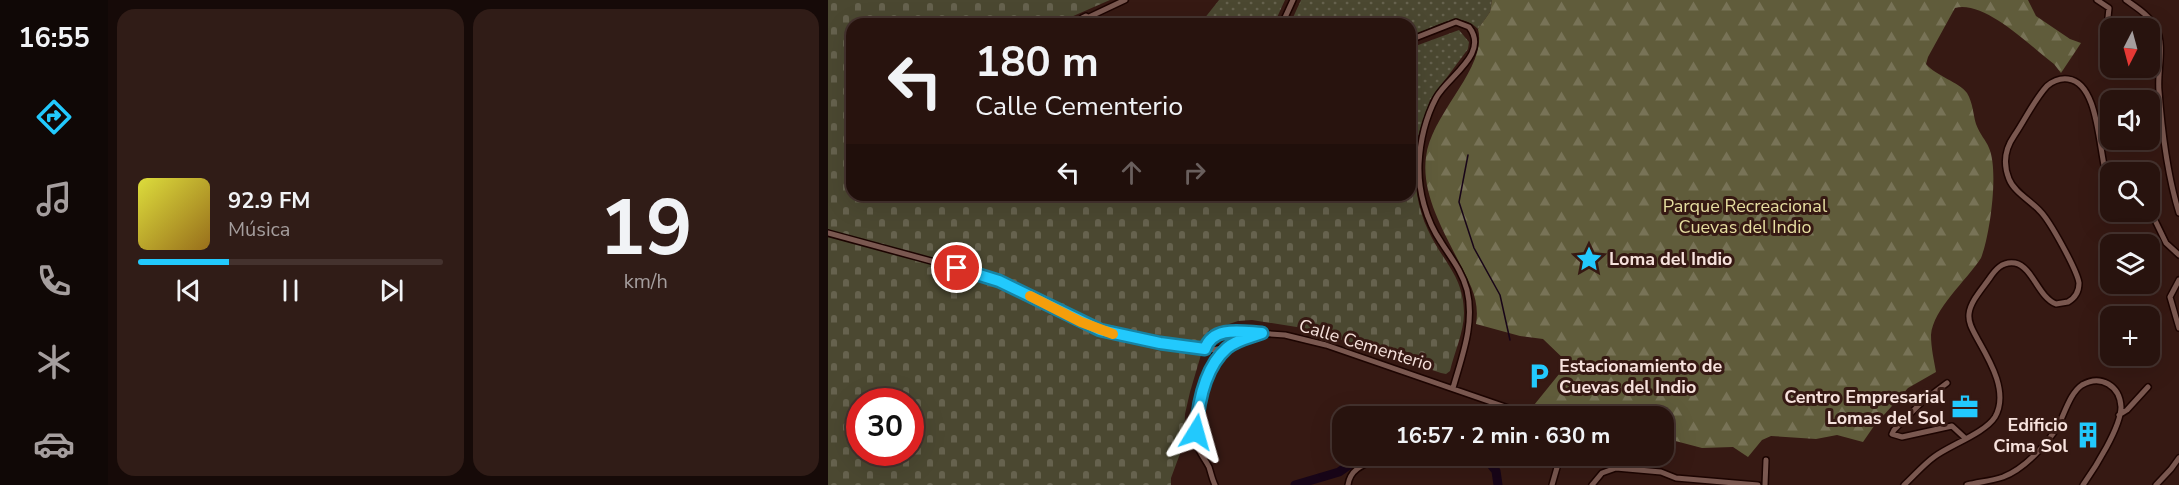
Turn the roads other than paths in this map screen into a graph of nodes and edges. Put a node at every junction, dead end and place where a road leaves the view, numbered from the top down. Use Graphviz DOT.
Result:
graph roads {
  1 [pos="1125,0"];
  2 [pos="1293,0"];
  3 [pos="2097,0"];
  4 [pos="2126,0"];
  5 [pos="1095,18"];
  6 [pos="1285,18"];
  7 [pos="2108,18"];
  8 [pos="1416,39"];
  9 [pos="2104,162"];
  10 [pos="2179,213"];
  11 [pos="2156,222"];
  12 [pos="828,233"];
  13 [pos="2179,255"];
  14 [pos="2179,280"];
  15 [pos="2179,328"];
  16 [pos="1221,333"];
  17 [pos="1262,333"];
  18 [pos="1226,348"];
  19 [pos="1205,349"];
  20 [pos="1947,383"];
  21 [pos="2148,387"];
  22 [pos="1453,388"];
  23 [pos="1503,406"];
  24 [pos="2119,415"];
  25 [pos="1965,438"];
  26 [pos="2179,458"];
  27 [pos="1766,460"];
  28 [pos="1359,466"];
  29 [pos="1557,466"];
  30 [pos="1215,485"];
  31 [pos="1348,485"];
  32 [pos="1552,485"];
  33 [pos="1592,485"];
  34 [pos="1758,485"];
  35 [pos="1765,485"];
  36 [pos="1904,485"];
  37 [pos="1967,485"];
  38 [pos="2083,485"];
  39 [pos="2156,485"];
  1 -- 5 [label="street"];
  2 -- 6 [label="street"];
  3 -- 7 [label="street"];
  4 -- 10 [label="street"];
  8 -- 22 [label="street"];
  9 -- 25 [label="street"];
  11 -- 13 [label="street"];
  12 -- 19 [label="street"];
  14 -- 15 [label="street"];
  16 -- 17 [label="street, Calle Cementerio"];
  16 -- 18 [label="street"];
  16 -- 19 [label="street"];
  17 -- 18 [label="street"];
  17 -- 22 [label="street, Calle Cementerio"];
  18 -- 19 [label="street"];
  18 -- 30 [label="street"];
  20 -- 25 [label="street"];
  21 -- 24 [label="street"];
  22 -- 23 [label="street, Calle Cementerio"];
  24 -- 37 [label="street"];
  24 -- 38 [label="street"];
  25 -- 36 [label="street"];
  26 -- 39 [label="street"];
  27 -- 35 [label="street"];
  28 -- 31 [label="street"];
  29 -- 32 [label="street"];
  33 -- 34 [label="street"];
}
